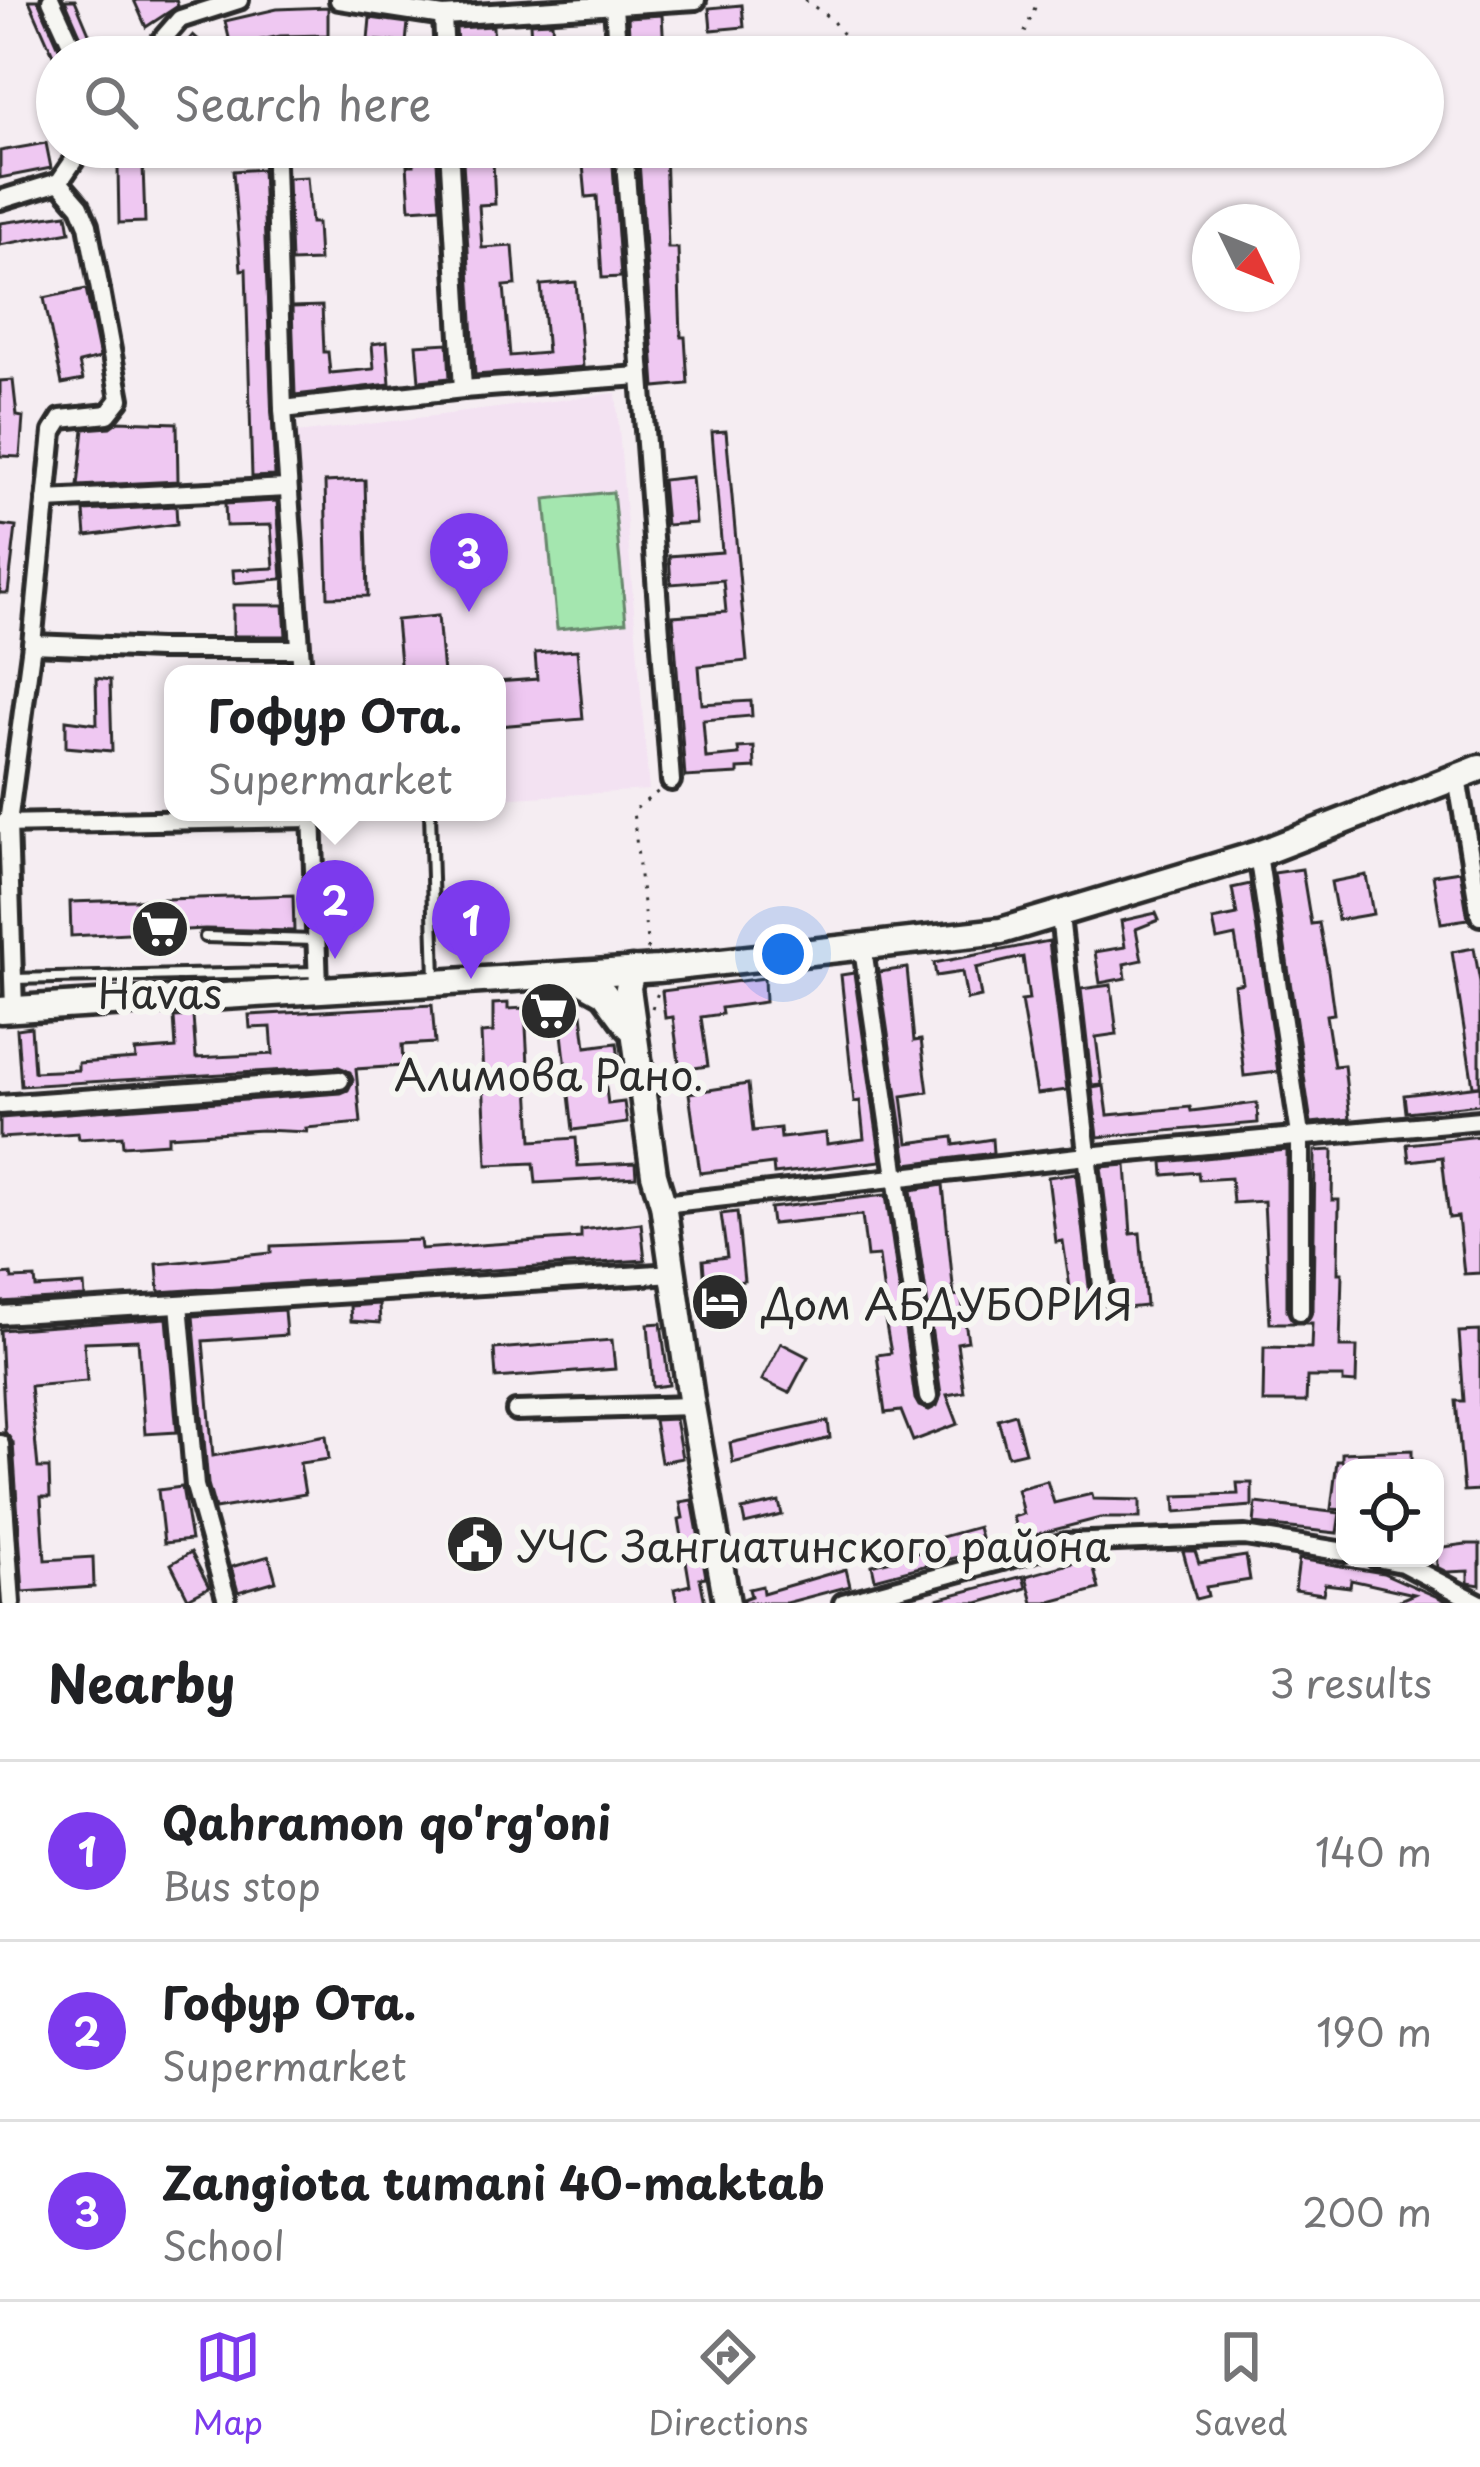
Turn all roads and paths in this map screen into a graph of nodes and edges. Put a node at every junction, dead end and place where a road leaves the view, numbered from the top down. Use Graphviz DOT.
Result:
graph roads {
  1 [pos="52,0"];
  2 [pos="239,0"];
  3 [pos="339,0"];
  4 [pos="696,0"];
  5 [pos="805,0"];
  6 [pos="1038,0"];
  7 [pos="614,8"];
  8 [pos="443,16"];
  9 [pos="68,36"];
  10 [pos="166,36"];
  11 [pos="444,36"];
  12 [pos="616,36"];
  13 [pos="844,36"];
  14 [pos="1023,36"];
  15 [pos="69,168"];
  16 [pos="275,168"];
  17 [pos="450,168"];
  18 [pos="625,168"];
  19 [pos="59,182"];
  20 [pos="0,200"];
  21 [pos="639,376"];
  22 [pos="464,389"];
  23 [pos="283,410"];
  24 [pos="288,488"];
  25 [pos="46,500"];
  26 [pos="32,644"];
  27 [pos="300,649"];
  28 [pos="301,665"];
  29 [pos="1468,772"];
  30 [pos="670,781"];
  31 [pos="164,819"];
  32 [pos="312,821"];
  33 [pos="430,821"];
  34 [pos="4,823"];
  35 [pos="1258,854"];
  36 [pos="1060,916"];
  37 [pos="1480,916"];
  38 [pos="205,937"];
  39 [pos="316,940"];
  40 [pos="863,949"];
  41 [pos="640,960"];
  42 [pos="570,974"];
  43 [pos="318,980"];
  44 [pos="435,981"];
  45 [pos="659,982"];
  46 [pos="8,994"];
  47 [pos="650,1008"];
  48 [pos="634,1036"];
  49 [pos="340,1080"];
  50 [pos="0,1105"];
  51 [pos="1480,1120"];
  52 [pos="1300,1135"];
  53 [pos="1087,1156"];
  54 [pos="895,1178"];
  55 [pos="663,1204"];
  56 [pos="674,1274"];
  57 [pos="1103,1294"];
  58 [pos="178,1304"];
  59 [pos="1300,1311"];
  60 [pos="0,1315"];
  61 [pos="928,1397"];
  62 [pos="692,1406"];
  63 [pos="516,1411"];
  64 [pos="0,1444"];
  65 [pos="1336,1551"];
  66 [pos="1410,1567"];
  67 [pos="226,1597"];
  68 [pos="11,1603"];
  69 [pos="727,1603"];
  70 [pos="843,1603"];
  71 [pos="1479,1603"];
  1 -- 9 [label="street"];
  2 -- 10 [label="street"];
  3 -- 8 [label="street"];
  4 -- 7 [label="street"];
  5 -- 13 [label="path"];
  6 -- 14 [label="path"];
  7 -- 8 [label="street"];
  7 -- 12 [label="street"];
  8 -- 11 [label="street"];
  15 -- 19 [label="street"];
  16 -- 23 [label="street"];
  17 -- 22 [label="street"];
  18 -- 21 [label="street"];
  19 -- 20 [label="street"];
  19 -- 25 [label="street"];
  21 -- 22 [label="street"];
  21 -- 30 [label="street"];
  22 -- 23 [label="street"];
  23 -- 24 [label="street"];
  24 -- 25 [label="street"];
  24 -- 27 [label="street"];
  25 -- 26 [label="street"];
  26 -- 27 [label="street"];
  26 -- 34 [label="street"];
  27 -- 28 [label="street"];
  29 -- 35 [label="main road"];
  29 -- 37 [label="street"];
  30 -- 41 [label="path"];
  31 -- 34 [label="street"];
  32 -- 39 [label="street"];
  33 -- 44 [label="lane"];
  34 -- 46 [label="street"];
  35 -- 36 [label="main road"];
  35 -- 52 [label="street"];
  36 -- 40 [label="main road"];
  36 -- 53 [label="street"];
  38 -- 39 [label="lane"];
  39 -- 43 [label="street"];
  40 -- 41 [label="main road"];
  40 -- 54 [label="street"];
  41 -- 42 [label="main road"];
  41 -- 48 [label="main road"];
  41 -- 55 [label="main road"];
  42 -- 44 [label="main road"];
  42 -- 48 [label="main road"];
  43 -- 44 [label="main road"];
  43 -- 46 [label="main road"];
  45 -- 47 [label="path"];
  48 -- 55 [label="main road"];
  49 -- 50 [label="street"];
  51 -- 52 [label="street"];
  52 -- 53 [label="street"];
  52 -- 59 [label="street"];
  53 -- 54 [label="street"];
  53 -- 57 [label="street"];
  54 -- 55 [label="street"];
  54 -- 61 [label="street"];
  55 -- 56 [label="main road"];
  56 -- 58 [label="street"];
  56 -- 62 [label="main road"];
  58 -- 60 [label="street"];
  58 -- 67 [label="street"];
  62 -- 63 [label="street"];
  62 -- 69 [label="main road"];
  64 -- 68 [label="street"];
  65 -- 70 [label="street"];
  66 -- 71 [label="street"];
}
